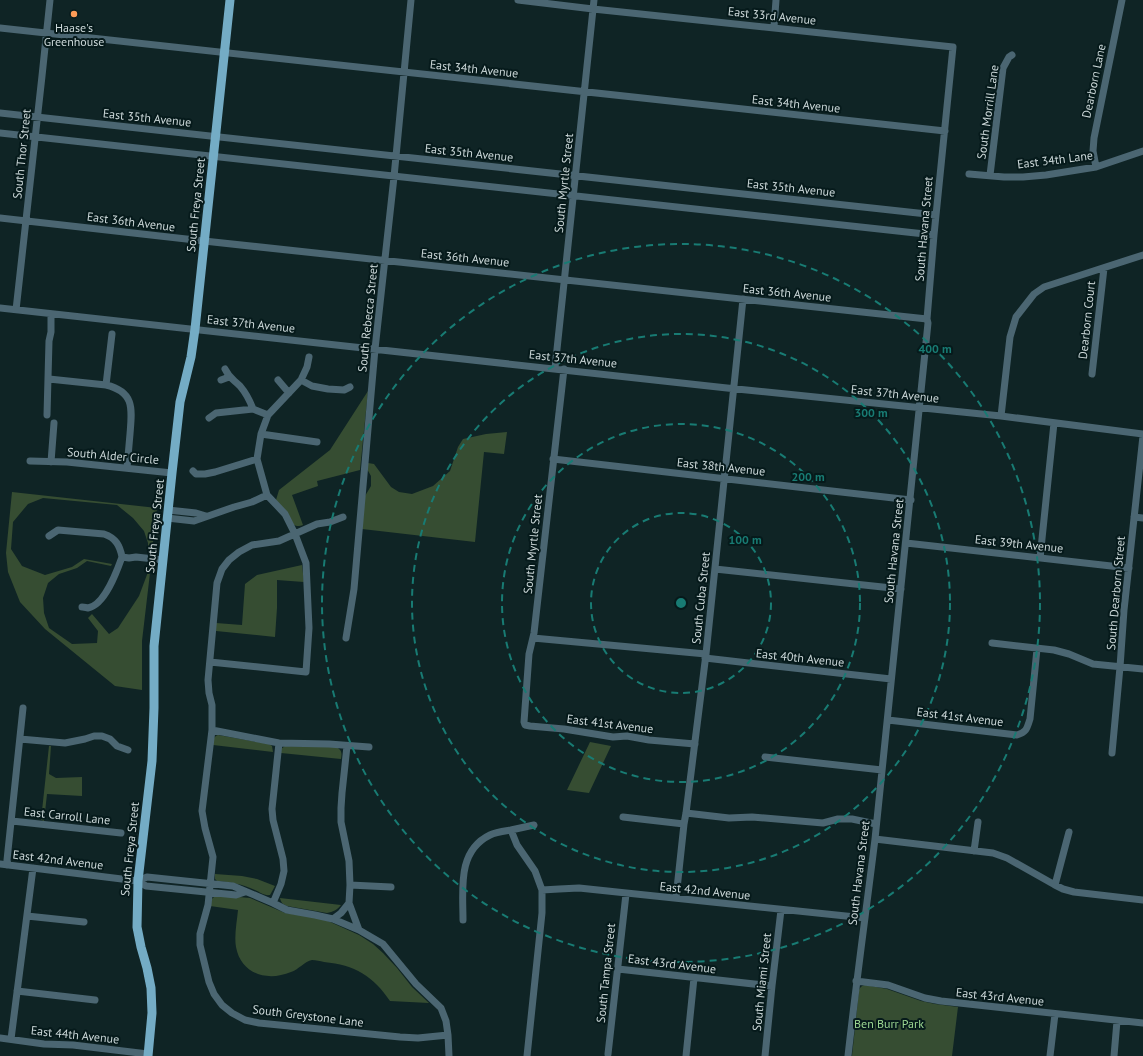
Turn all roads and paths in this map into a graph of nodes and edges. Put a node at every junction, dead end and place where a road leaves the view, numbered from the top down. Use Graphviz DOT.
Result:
graph roads {
  1 [pos="50,0"];
  2 [pos="230,0"];
  3 [pos="411,0"];
  4 [pos="518,0"];
  5 [pos="594,0"];
  6 [pos="776,0"];
  7 [pos="1122,0"];
  8 [pos="593,9"];
  9 [pos="0,28"];
  10 [pos="774,28"];
  11 [pos="46,32"];
  12 [pos="953,47"];
  13 [pos="225,53"];
  14 [pos="1012,55"];
  15 [pos="404,72"];
  16 [pos="584,92"];
  17 [pos="0,113"];
  18 [pos="38,117"];
  19 [pos="945,131"];
  20 [pos="0,133"];
  21 [pos="35,137"];
  22 [pos="216,137"];
  23 [pos="1143,151"];
  24 [pos="214,157"];
  25 [pos="396,157"];
  26 [pos="1096,167"];
  27 [pos="969,174"];
  28 [pos="990,175"];
  29 [pos="394,176"];
  30 [pos="576,176"];
  31 [pos="573,197"];
  32 [pos="936,215"];
  33 [pos="0,218"];
  34 [pos="26,221"];
  35 [pos="934,235"];
  36 [pos="204,241"];
  37 [pos="1143,255"];
  38 [pos="385,260"];
  39 [pos="1104,268"];
  40 [pos="564,280"];
  41 [pos="743,299"];
  42 [pos="0,308"];
  43 [pos="16,310"];
  44 [pos="49,314"];
  45 [pos="927,319"];
  46 [pos="195,329"];
  47 [pos="112,334"];
  48 [pos="375,349"];
  49 [pos="309,357"];
  50 [pos="555,368"];
  51 [pos="226,369"];
  52 [pos="564,370"];
  53 [pos="1092,374"];
  54 [pos="229,377"];
  55 [pos="48,379"];
  56 [pos="221,380"];
  57 [pos="278,380"];
  58 [pos="301,380"];
  59 [pos="106,385"];
  60 [pos="350,387"];
  61 [pos="734,388"];
  62 [pos="289,393"];
  63 [pos="920,408"];
  64 [pos="253,409"];
  65 [pos="47,415"];
  66 [pos="268,415"];
  67 [pos="1001,416"];
  68 [pos="209,418"];
  69 [pos="1054,422"];
  70 [pos="54,423"];
  71 [pos="261,434"];
  72 [pos="1143,435"];
  73 [pos="317,442"];
  74 [pos="553,459"];
  75 [pos="257,460"];
  76 [pos="30,461"];
  77 [pos="51,462"];
  78 [pos="127,468"];
  79 [pos="172,473"];
  80 [pos="193,475"];
  81 [pos="724,478"];
  82 [pos="267,495"];
  83 [pos="911,500"];
  84 [pos="168,514"];
  85 [pos="343,517"];
  86 [pos="1134,517"];
  87 [pos="1143,518"];
  88 [pos="295,534"];
  89 [pos="49,536"];
  90 [pos="906,543"];
  91 [pos="125,558"];
  92 [pos="1040,558"];
  93 [pos="163,562"];
  94 [pos="1129,568"];
  95 [pos="715,569"];
  96 [pos="901,589"];
  97 [pos="82,607"];
  98 [pos="346,638"];
  99 [pos="533,638"];
  100 [pos="992,643"];
  101 [pos="1036,649"];
  102 [pos="706,656"];
  103 [pos="210,662"];
  104 [pos="1120,667"];
  105 [pos="1143,669"];
  106 [pos="891,679"];
  107 [pos="23,708"];
  108 [pos="888,720"];
  109 [pos="524,722"];
  110 [pos="212,730"];
  111 [pos="20,739"];
  112 [pos="279,743"];
  113 [pos="695,744"];
  114 [pos="347,746"];
  115 [pos="368,747"];
  116 [pos="128,750"];
  117 [pos="1112,753"];
  118 [pos="765,757"];
  119 [pos="882,770"];
  120 [pos="686,813"];
  121 [pos="623,818"];
  122 [pos="12,821"];
  123 [pos="978,822"];
  124 [pos="684,824"];
  125 [pos="876,824"];
  126 [pos="534,825"];
  127 [pos="511,830"];
  128 [pos="1069,832"];
  129 [pos="121,833"];
  130 [pos="875,839"];
  131 [pos="974,851"];
  132 [pos="0,864"];
  133 [pos="8,865"];
  134 [pos="33,868"];
  135 [pos="138,880"];
  136 [pos="210,884"];
  137 [pos="350,885"];
  138 [pos="1055,885"];
  139 [pos="391,887"];
  140 [pos="542,890"];
  141 [pos="209,892"];
  142 [pos="245,892"];
  143 [pos="626,894"];
  144 [pos="676,898"];
  145 [pos="1143,900"];
  146 [pos="273,903"];
  147 [pos="349,903"];
  148 [pos="782,910"];
  149 [pos="27,916"];
  150 [pos="865,918"];
  151 [pos="333,919"];
  152 [pos="463,920"];
  153 [pos="84,922"];
  154 [pos="359,930"];
  155 [pos="618,969"];
  156 [pos="694,978"];
  157 [pos="856,981"];
  158 [pos="772,986"];
  159 [pos="17,991"];
  160 [pos="95,1000"];
  161 [pos="1055,1014"];
  162 [pos="1117,1021"];
  163 [pos="1143,1023"];
  164 [pos="448,1035"];
  165 [pos="0,1038"];
  166 [pos="11,1039"];
  167 [pos="608,1054"];
  168 [pos="148,1055"];
  169 [pos="449,1056"];
  170 [pos="527,1056"];
  171 [pos="686,1056"];
  172 [pos="765,1056"];
  173 [pos="848,1056"];
  174 [pos="1050,1056"];
  175 [pos="1114,1056"];
  1 -- 11 [label="street, South Thor Street"];
  2 -- 13 [label="main road, South Freya Street"];
  3 -- 15 [label="street, South Rebecca Street"];
  4 -- 8 [label="street, East 33rd Avenue"];
  5 -- 8 [label="street, South Myrtle Street"];
  6 -- 10 [label="street"];
  7 -- 26 [label="street, Dearborn Lane"];
  8 -- 10 [label="street, East 33rd Avenue"];
  8 -- 16 [label="street, South Myrtle Street"];
  9 -- 11 [label="street, East 34th Avenue"];
  10 -- 12 [label="street, East 33rd Avenue"];
  11 -- 13 [label="street, East 34th Avenue"];
  11 -- 18 [label="street, South Thor Street"];
  12 -- 19 [label="street, South Havana Street"];
  13 -- 15 [label="street, East 34th Avenue"];
  13 -- 22 [label="main road, South Freya Street"];
  14 -- 28 [label="street, South Morrill Lane"];
  15 -- 16 [label="street, East 34th Avenue"];
  15 -- 25 [label="street, South Rebecca Street"];
  16 -- 19 [label="street, East 34th Avenue"];
  16 -- 30 [label="street, South Myrtle Street"];
  17 -- 18 [label="street, East 35th Avenue"];
  18 -- 21 [label="street, South Thor Street"];
  18 -- 22 [label="street, East 35th Avenue"];
  19 -- 32 [label="street, South Havana Street"];
  20 -- 21 [label="street"];
  21 -- 24 [label="street"];
  21 -- 34 [label="street, South Thor Street"];
  22 -- 24 [label="main road, South Freya Street"];
  22 -- 25 [label="street, East 35th Avenue"];
  23 -- 26 [label="street, East 34th Lane"];
  24 -- 29 [label="street"];
  24 -- 36 [label="main road, South Freya Street"];
  25 -- 29 [label="street, South Rebecca Street"];
  25 -- 30 [label="street, East 35th Avenue"];
  26 -- 28 [label="street, East 34th Lane"];
  27 -- 28 [label="street, East 34th Lane"];
  29 -- 31 [label="street"];
  29 -- 38 [label="street, South Rebecca Street"];
  30 -- 31 [label="street, South Myrtle Street"];
  30 -- 32 [label="street, East 35th Avenue"];
  31 -- 35 [label="street"];
  31 -- 40 [label="street, South Myrtle Street"];
  32 -- 35 [label="street, South Havana Street"];
  33 -- 34 [label="street, East 36th Avenue"];
  34 -- 36 [label="street, East 36th Avenue"];
  34 -- 43 [label="street, South Thor Street"];
  35 -- 45 [label="street, South Havana Street"];
  36 -- 38 [label="street, East 36th Avenue"];
  36 -- 46 [label="main road, South Freya Street"];
  37 -- 39 [label="street"];
  38 -- 40 [label="street, East 36th Avenue"];
  38 -- 48 [label="street, South Rebecca Street"];
  39 -- 53 [label="street, Dearborn Court"];
  39 -- 67 [label="street"];
  40 -- 41 [label="street, East 36th Avenue"];
  40 -- 50 [label="street, South Myrtle Street"];
  41 -- 45 [label="street, East 36th Avenue"];
  41 -- 61 [label="street, South Cuba Street"];
  42 -- 43 [label="street, East 37th Avenue"];
  43 -- 44 [label="street, East 37th Avenue"];
  44 -- 46 [label="street, East 37th Avenue"];
  44 -- 55 [label="street"];
  45 -- 63 [label="street, South Havana Street"];
  46 -- 48 [label="street, East 37th Avenue"];
  46 -- 79 [label="main road, South Freya Street"];
  47 -- 59 [label="street"];
  48 -- 50 [label="street, East 37th Avenue"];
  48 -- 98 [label="street, South Rebecca Street"];
  49 -- 58 [label="street"];
  50 -- 52 [label="street, East 37th Avenue"];
  51 -- 54 [label="street"];
  52 -- 61 [label="street, East 37th Avenue"];
  52 -- 74 [label="street, South Myrtle Street"];
  54 -- 56 [label="street"];
  54 -- 64 [label="street"];
  55 -- 59 [label="street"];
  55 -- 65 [label="street"];
  57 -- 62 [label="street"];
  58 -- 60 [label="street"];
  58 -- 62 [label="street"];
  59 -- 78 [label="street"];
  61 -- 63 [label="street, East 37th Avenue"];
  61 -- 81 [label="street, South Cuba Street"];
  62 -- 66 [label="street"];
  63 -- 67 [label="street, East 37th Avenue"];
  63 -- 83 [label="street, South Havana Street"];
  64 -- 66 [label="street"];
  64 -- 68 [label="street"];
  66 -- 71 [label="street"];
  67 -- 69 [label="street, East 37th Avenue"];
  69 -- 72 [label="street, East 37th Avenue"];
  69 -- 92 [label="street"];
  70 -- 77 [label="street, South Alder Circle"];
  71 -- 73 [label="street"];
  71 -- 75 [label="street"];
  72 -- 86 [label="street, South Dearborn Street"];
  74 -- 81 [label="street, East 38th Avenue"];
  74 -- 99 [label="street, South Myrtle Street"];
  75 -- 80 [label="street"];
  75 -- 82 [label="street"];
  76 -- 77 [label="street, South Alder Circle"];
  77 -- 78 [label="street, South Alder Circle"];
  78 -- 79 [label="street, South Alder Circle"];
  79 -- 84 [label="main road, South Freya Street"];
  81 -- 83 [label="street, East 38th Avenue"];
  81 -- 95 [label="street, South Cuba Street"];
  82 -- 84 [label="street"];
  82 -- 88 [label="street"];
  83 -- 90 [label="street, South Havana Street"];
  84 -- 93 [label="main road, South Freya Street"];
  85 -- 88 [label="street, South Greystone Lane"];
  86 -- 87 [label="street"];
  86 -- 94 [label="street, South Dearborn Street"];
  88 -- 103 [label="street, South Greystone Lane"];
  88 -- 103 [label="street"];
  89 -- 91 [label="street"];
  90 -- 92 [label="street, East 39th Avenue"];
  90 -- 96 [label="street, South Havana Street"];
  91 -- 93 [label="street"];
  91 -- 97 [label="street"];
  92 -- 94 [label="street, East 39th Avenue"];
  93 -- 135 [label="main road, South Freya Street"];
  94 -- 104 [label="street, South Dearborn Street"];
  95 -- 96 [label="street"];
  95 -- 102 [label="street, South Cuba Street"];
  96 -- 106 [label="street, South Havana Street"];
  99 -- 102 [label="street, East 40th Avenue"];
  99 -- 109 [label="street, South Myrtle Street"];
  100 -- 101 [label="street"];
  101 -- 104 [label="street"];
  101 -- 108 [label="street, East 41st Avenue"];
  102 -- 106 [label="street, East 40th Avenue"];
  102 -- 113 [label="street, South Cuba Street"];
  103 -- 110 [label="street, South Greystone Lane"];
  104 -- 105 [label="street"];
  104 -- 117 [label="street, South Dearborn Street"];
  106 -- 108 [label="street, South Havana Street"];
  107 -- 111 [label="street"];
  108 -- 119 [label="street, South Havana Street"];
  109 -- 113 [label="street, East 41st Avenue"];
  110 -- 112 [label="street"];
  110 -- 136 [label="street, South Greystone Lane"];
  111 -- 116 [label="street"];
  111 -- 122 [label="street"];
  112 -- 114 [label="street"];
  112 -- 146 [label="street"];
  113 -- 120 [label="street, South Cuba Street"];
  114 -- 115 [label="street"];
  114 -- 137 [label="street"];
  118 -- 119 [label="street"];
  119 -- 125 [label="street, South Havana Street"];
  120 -- 124 [label="street, South Cuba Street"];
  120 -- 125 [label="street"];
  121 -- 124 [label="street"];
  122 -- 129 [label="street, East Carroll Lane"];
  122 -- 133 [label="street"];
  123 -- 131 [label="street"];
  124 -- 144 [label="street, South Cuba Street"];
  125 -- 130 [label="street, South Havana Street"];
  126 -- 127 [label="street"];
  127 -- 140 [label="street"];
  127 -- 152 [label="street"];
  128 -- 138 [label="street"];
  130 -- 131 [label="street"];
  130 -- 150 [label="street, South Havana Street"];
  131 -- 138 [label="street"];
  132 -- 133 [label="street, East 42nd Avenue"];
  133 -- 134 [label="street, East 42nd Avenue"];
  134 -- 135 [label="street, East 42nd Avenue"];
  134 -- 149 [label="street"];
  135 -- 136 [label="street"];
  135 -- 141 [label="street"];
  135 -- 168 [label="main road, South Freya Street"];
  136 -- 141 [label="street, South Greystone Lane"];
  136 -- 142 [label="street"];
  137 -- 139 [label="street"];
  137 -- 147 [label="street"];
  138 -- 145 [label="street"];
  140 -- 143 [label="street, East 42nd Avenue"];
  140 -- 170 [label="street"];
  141 -- 142 [label="street"];
  141 -- 164 [label="street, South Greystone Lane"];
  142 -- 146 [label="street"];
  143 -- 144 [label="street, East 42nd Avenue"];
  143 -- 155 [label="street, South Tampa Street"];
  144 -- 148 [label="street, East 42nd Avenue"];
  146 -- 151 [label="street"];
  147 -- 151 [label="street"];
  147 -- 154 [label="street"];
  148 -- 150 [label="street, East 42nd Avenue"];
  148 -- 158 [label="street, South Miami Street"];
  149 -- 153 [label="street"];
  149 -- 159 [label="street"];
  150 -- 157 [label="street, South Havana Street"];
  151 -- 154 [label="street"];
  154 -- 164 [label="street"];
  155 -- 156 [label="street, East 43rd Avenue"];
  155 -- 167 [label="street, South Tampa Street"];
  156 -- 158 [label="street, East 43rd Avenue"];
  156 -- 171 [label="street"];
  157 -- 161 [label="street, East 43rd Avenue"];
  157 -- 173 [label="street, South Havana Street"];
  158 -- 172 [label="street, South Miami Street"];
  159 -- 160 [label="street"];
  159 -- 166 [label="street"];
  161 -- 162 [label="street, East 43rd Avenue"];
  161 -- 174 [label="street"];
  162 -- 163 [label="street, East 43rd Avenue"];
  162 -- 175 [label="street"];
  164 -- 169 [label="street"];
  165 -- 166 [label="street, East 44th Avenue"];
  166 -- 168 [label="street, East 44th Avenue"];
}
